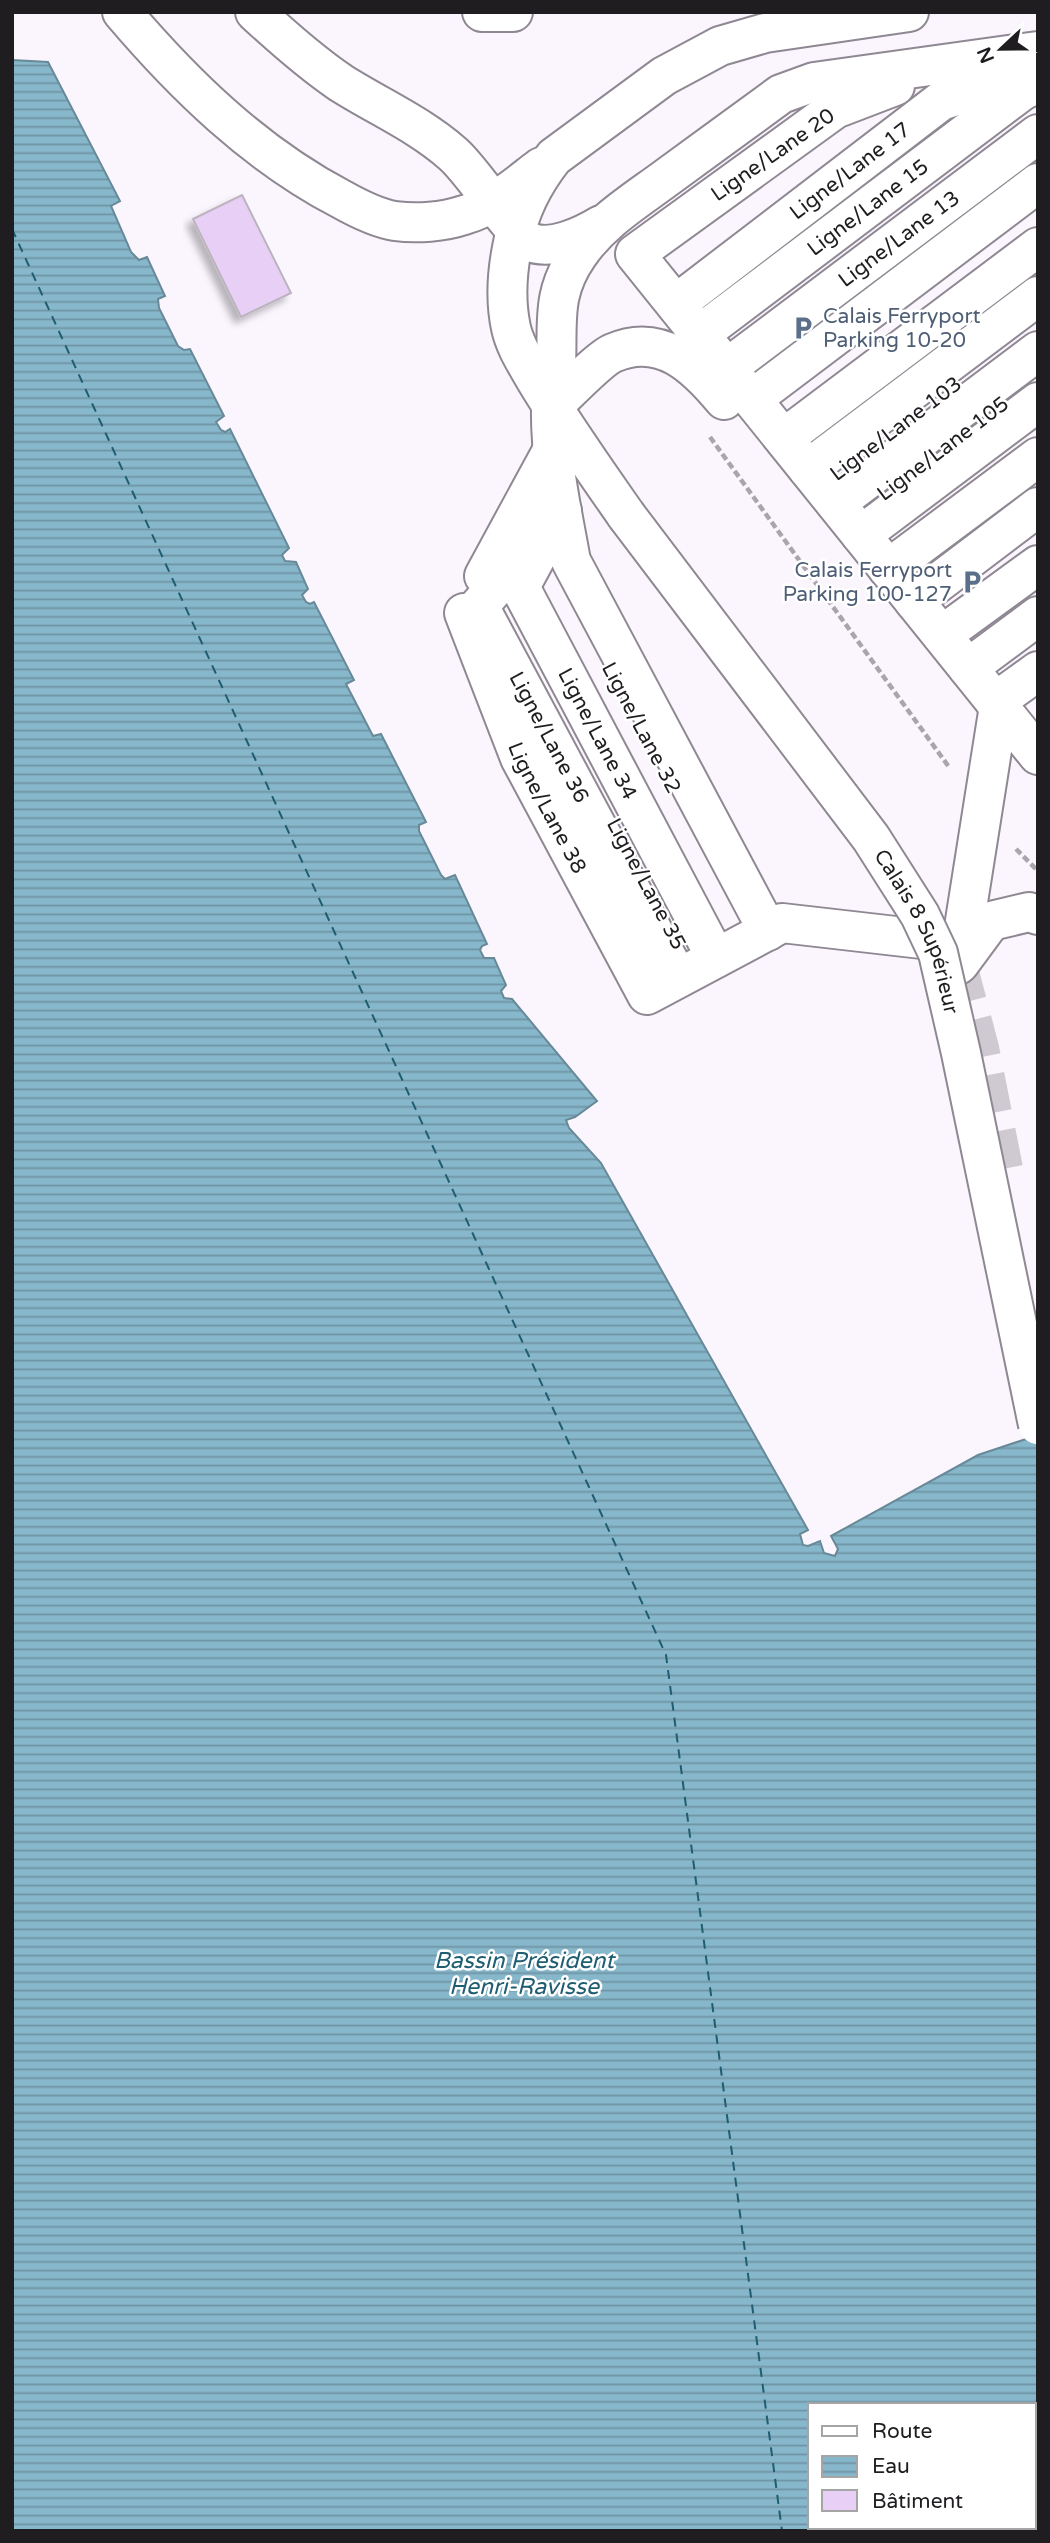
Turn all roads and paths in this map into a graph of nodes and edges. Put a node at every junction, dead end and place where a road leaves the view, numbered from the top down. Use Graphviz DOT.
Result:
graph roads {
  1 [pos="122,12"];
  2 [pos="255,12"];
  3 [pos="482,12"];
  4 [pos="513,12"];
  5 [pos="909,12"];
  6 [pos="1038,51"];
  7 [pos="961,61"];
  8 [pos="1038,68"];
  9 [pos="1038,74"];
  10 [pos="1038,83"];
  11 [pos="1038,103"];
  12 [pos="1038,134"];
  13 [pos="1038,159"];
  14 [pos="1038,183"];
  15 [pos="1038,211"];
  16 [pos="505,215"];
  17 [pos="612,218"];
  18 [pos="1038,247"];
  19 [pos="1038,272"];
  20 [pos="1038,296"];
  21 [pos="1038,323"];
  22 [pos="1038,351"];
  23 [pos="1038,378"];
  24 [pos="1038,402"];
  25 [pos="551,408"];
  26 [pos="1038,429"];
  27 [pos="553,449"];
  28 [pos="1038,457"];
  29 [pos="1038,483"];
  30 [pos="1038,507"];
  31 [pos="562,511"];
  32 [pos="857,529"];
  33 [pos="1038,532"];
  34 [pos="1038,565"];
  35 [pos="1038,592"];
  36 [pos="1038,616"];
  37 [pos="1038,642"];
  38 [pos="1038,671"];
  39 [pos="1038,695"];
  40 [pos="1038,915"];
  41 [pos="707,963"];
  42 [pos="958,965"];
  43 [pos="1038,1424"];
  1 -- 16 [label="lane"];
  2 -- 16 [label="lane"];
  3 -- 4 [label="lane"];
  5 -- 16 [label="lane, Calais 8 Supérieur"];
  6 -- 7 [label="lane"];
  7 -- 17 [label="lane"];
  7 -- 32 [label="lane"];
  8 -- 32 [label="lane, Ligne/Lane 17"];
  9 -- 32 [label="lane"];
  10 -- 32 [label="lane, Ligne/Lane 15"];
  11 -- 32 [label="lane"];
  12 -- 32 [label="lane, Ligne/Lane 13"];
  13 -- 32 [label="lane"];
  14 -- 32 [label="lane"];
  15 -- 32 [label="lane"];
  16 -- 17 [label="lane"];
  16 -- 25 [label="lane, Calais 8 Supérieur"];
  17 -- 25 [label="lane"];
  18 -- 32 [label="lane"];
  19 -- 32 [label="lane"];
  20 -- 32 [label="lane"];
  21 -- 32 [label="lane, Ligne/Lane 103"];
  22 -- 32 [label="lane"];
  23 -- 32 [label="lane, Ligne/Lane 105"];
  24 -- 32 [label="lane"];
  25 -- 27 [label="lane"];
  25 -- 32 [label="lane"];
  25 -- 43 [label="lane, Calais 8 Supérieur, bridge"];
  26 -- 32 [label="lane"];
  27 -- 31 [label="lane"];
  27 -- 41 [label="lane, Ligne/Lane 38"];
  28 -- 32 [label="lane"];
  29 -- 32 [label="lane"];
  30 -- 32 [label="lane"];
  31 -- 41 [label="lane"];
  31 -- 41 [label="lane"];
  31 -- 41 [label="lane, Ligne/Lane 36"];
  32 -- 33 [label="lane"];
  32 -- 34 [label="lane"];
  32 -- 35 [label="lane"];
  32 -- 36 [label="lane"];
  32 -- 37 [label="lane"];
  32 -- 38 [label="lane"];
  32 -- 39 [label="lane"];
  32 -- 42 [label="lane"];
  40 -- 42 [label="lane"];
  41 -- 42 [label="lane"];
}
